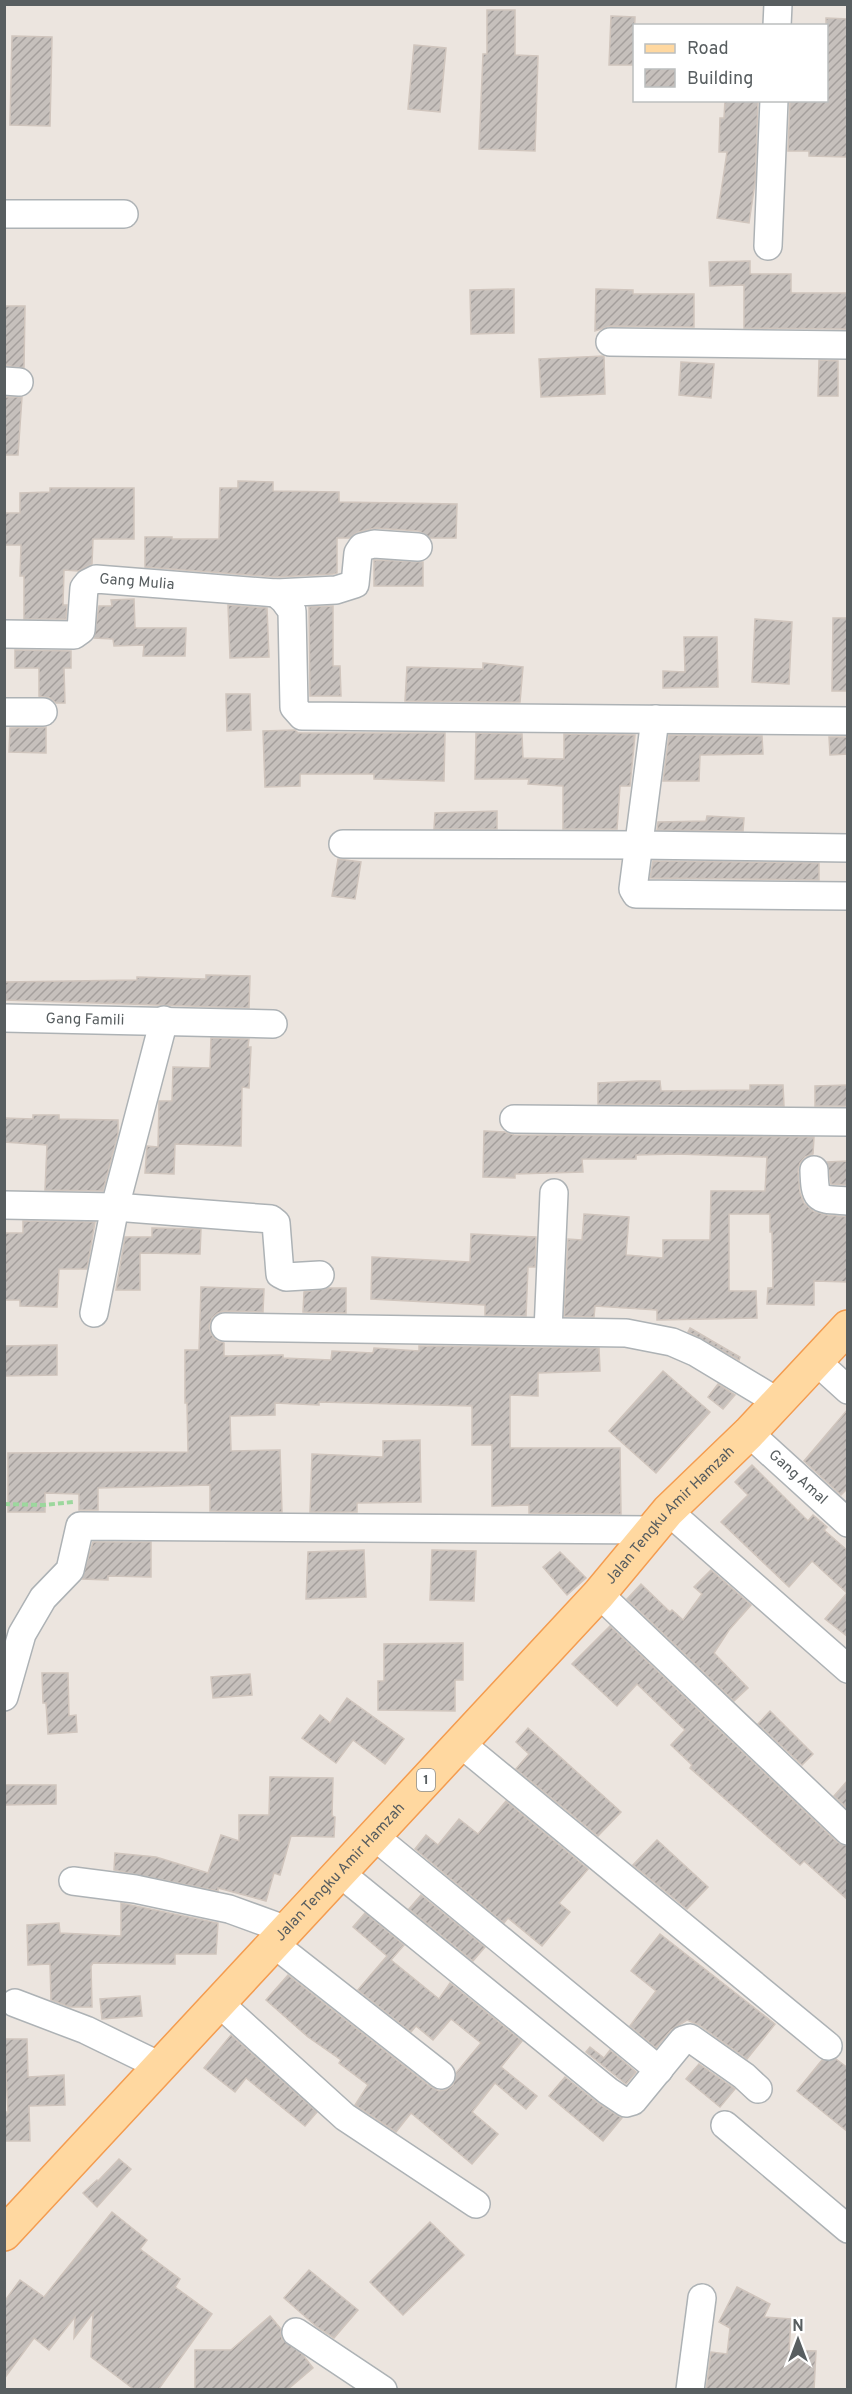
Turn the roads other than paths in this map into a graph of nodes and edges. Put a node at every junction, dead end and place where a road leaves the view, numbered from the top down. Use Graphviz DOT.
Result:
graph roads {
  1 [pos="778,4"];
  2 [pos="777,24"];
  3 [pos="774,102"];
  4 [pos="124,213"];
  5 [pos="4,214"];
  6 [pos="768,246"];
  7 [pos="610,342"];
  8 [pos="848,345"];
  9 [pos="418,547"];
  10 [pos="276,593"];
  11 [pos="4,634"];
  12 [pos="4,712"];
  13 [pos="43,712"];
  14 [pos="655,719"];
  15 [pos="848,721"];
  16 [pos="343,844"];
  17 [pos="639,845"];
  18 [pos="848,848"];
  19 [pos="848,896"];
  20 [pos="4,1018"];
  21 [pos="164,1020"];
  22 [pos="273,1024"];
  23 [pos="514,1119"];
  24 [pos="848,1122"];
  25 [pos="814,1170"];
  26 [pos="554,1193"];
  27 [pos="848,1201"];
  28 [pos="4,1204"];
  29 [pos="115,1206"];
  30 [pos="320,1275"];
  31 [pos="94,1313"];
  32 [pos="225,1327"];
  33 [pos="848,1327"];
  34 [pos="548,1331"];
  35 [pos="816,1361"];
  36 [pos="848,1390"];
  37 [pos="778,1402"];
  38 [pos="749,1433"];
  39 [pos="660,1520"];
  40 [pos="848,1523"];
  41 [pos="599,1594"];
  42 [pos="848,1669"];
  43 [pos="4,1696"];
  44 [pos="460,1743"];
  45 [pos="848,1831"];
  46 [pos="374,1836"];
  47 [pos="340,1874"];
  48 [pos="73,1881"];
  49 [pos="281,1937"];
  50 [pos="15,2004"];
  51 [pos="219,2004"];
  52 [pos="828,2046"];
  53 [pos="160,2066"];
  54 [pos="659,2070"];
  55 [pos="441,2075"];
  56 [pos="758,2089"];
  57 [pos="725,2125"];
  58 [pos="476,2204"];
  59 [pos="11,2217"];
  60 [pos="848,2229"];
  61 [pos="702,2298"];
  62 [pos="296,2332"];
  63 [pos="383,2390"];
  64 [pos="690,2390"];
  1 -- 2 [label="street"];
  3 -- 6 [label="street"];
  4 -- 5 [label="street"];
  7 -- 8 [label="street"];
  9 -- 10 [label="street"];
  10 -- 11 [label="street, Gang Mulia"];
  10 -- 14 [label="street"];
  12 -- 13 [label="street"];
  14 -- 15 [label="street"];
  14 -- 17 [label="street"];
  16 -- 17 [label="street"];
  17 -- 18 [label="street"];
  17 -- 19 [label="street"];
  20 -- 21 [label="street, Gang Famili"];
  21 -- 22 [label="street, Gang Famili"];
  21 -- 29 [label="street"];
  23 -- 24 [label="street"];
  25 -- 27 [label="street"];
  26 -- 34 [label="street"];
  28 -- 29 [label="street"];
  29 -- 30 [label="street"];
  29 -- 31 [label="street"];
  32 -- 34 [label="street"];
  33 -- 35 [label="main road, Jalan Tengku Amir Hamzah / 1"];
  34 -- 37 [label="street"];
  35 -- 36 [label="street"];
  35 -- 37 [label="main road, Jalan Tengku Amir Hamzah / 1"];
  37 -- 38 [label="main road, Jalan Tengku Amir Hamzah / 1"];
  38 -- 39 [label="main road, Jalan Tengku Amir Hamzah / 1"];
  38 -- 40 [label="street, Gang Amal"];
  39 -- 41 [label="main road, Jalan Tengku Amir Hamzah / 1"];
  39 -- 42 [label="street"];
  39 -- 43 [label="street"];
  41 -- 44 [label="main road, Jalan Tengku Amir Hamzah / 1"];
  41 -- 45 [label="street"];
  44 -- 46 [label="main road, Jalan Tengku Amir Hamzah / 1"];
  44 -- 52 [label="street"];
  46 -- 47 [label="main road, Jalan Tengku Amir Hamzah / 1"];
  46 -- 54 [label="street"];
  47 -- 49 [label="main road, Jalan Tengku Amir Hamzah / 1"];
  47 -- 54 [label="street"];
  48 -- 49 [label="street"];
  49 -- 51 [label="main road, Jalan Tengku Amir Hamzah / 1"];
  49 -- 55 [label="street"];
  50 -- 53 [label="street"];
  51 -- 53 [label="main road, Jalan Tengku Amir Hamzah / 1"];
  51 -- 58 [label="street"];
  53 -- 59 [label="main road, Jalan Tengku Amir Hamzah / 1"];
  54 -- 56 [label="street"];
  57 -- 60 [label="street"];
  61 -- 64 [label="street"];
  62 -- 63 [label="street"];
}
